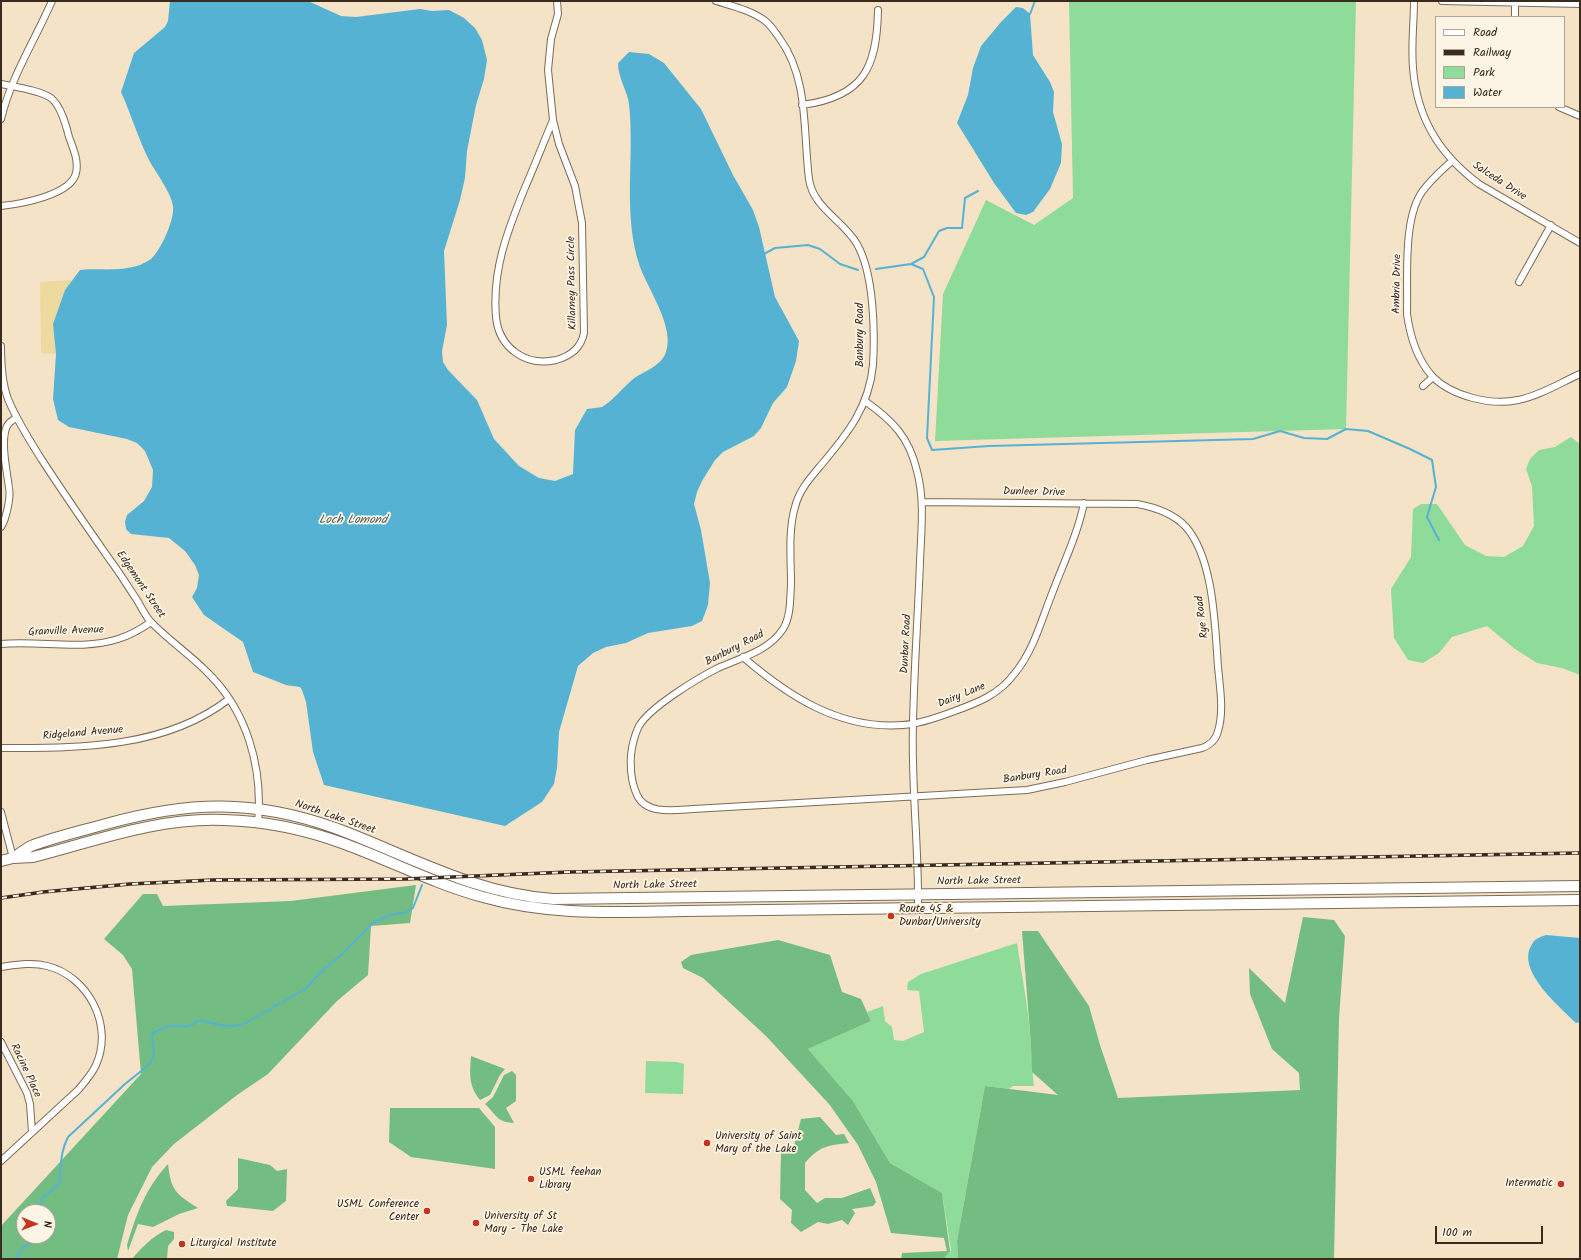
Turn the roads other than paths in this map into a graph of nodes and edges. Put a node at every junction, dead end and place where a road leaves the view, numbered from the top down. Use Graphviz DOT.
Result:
graph roads {
  1 [pos="52,1"];
  2 [pos="557,1"];
  3 [pos="716,1"];
  4 [pos="1414,1"];
  5 [pos="1442,1"];
  6 [pos="1515,2"];
  7 [pos="1580,4"];
  8 [pos="878,10"];
  9 [pos="1515,16"];
  10 [pos="1,84"];
  11 [pos="11,86"];
  12 [pos="802,105"];
  13 [pos="1561,108"];
  14 [pos="1580,116"];
  15 [pos="1,119"];
  16 [pos="553,120"];
  17 [pos="1452,161"];
  18 [pos="1,206"];
  19 [pos="1551,225"];
  20 [pos="1580,243"];
  21 [pos="1519,282"];
  22 [pos="1,346"];
  23 [pos="1,351"];
  24 [pos="1580,374"];
  25 [pos="1433,377"];
  26 [pos="1423,386"];
  27 [pos="865,400"];
  28 [pos="16,418"];
  29 [pos="4,474"];
  30 [pos="922,502"];
  31 [pos="1084,502"];
  32 [pos="1145,506"];
  33 [pos="1,527"];
  34 [pos="151,622"];
  35 [pos="1,644"];
  36 [pos="743,657"];
  37 [pos="228,699"];
  38 [pos="912,724"];
  39 [pos="1,748"];
  40 [pos="1202,748"];
  41 [pos="914,796"];
  42 [pos="259,809"];
  43 [pos="1,812"];
  44 [pos="258,823"];
  45 [pos="13,858"];
  46 [pos="1,861"];
  47 [pos="1580,886"];
  48 [pos="918,895"];
  49 [pos="1580,900"];
  50 [pos="918,908"];
  51 [pos="1,967"];
  52 [pos="1,1042"];
  53 [pos="32,1132"];
  54 [pos="1,1160"];
  1 -- 11 [label="street"];
  2 -- 16 [label="street, Killarney Pass Circle"];
  3 -- 12 [label="street, Banbury Road"];
  4 -- 17 [label="street, Salceda Drive"];
  5 -- 6 [label="street"];
  6 -- 7 [label="street"];
  6 -- 9 [label="street"];
  8 -- 12 [label="street"];
  10 -- 11 [label="street"];
  11 -- 15 [label="street"];
  11 -- 18 [label="street"];
  12 -- 27 [label="street, Banbury Road"];
  13 -- 14 [label="street"];
  16 -- 16 [label="street, Killarney Pass Circle"];
  17 -- 19 [label="street, Salceda Drive"];
  17 -- 25 [label="street, Ambria Drive"];
  19 -- 20 [label="street, Salceda Drive"];
  19 -- 21 [label="street"];
  22 -- 23 [label="street, Edgemont Street"];
  23 -- 28 [label="street, Edgemont Street"];
  24 -- 25 [label="street, Ambria Drive"];
  25 -- 26 [label="street"];
  27 -- 30 [label="street, Dunbar Road"];
  27 -- 36 [label="street, Banbury Road"];
  28 -- 29 [label="street"];
  28 -- 34 [label="street, Edgemont Street"];
  29 -- 33 [label="street"];
  30 -- 31 [label="street, Dunleer Drive"];
  30 -- 38 [label="street, Dunbar Road"];
  31 -- 32 [label="street, Dunleer Drive"];
  31 -- 38 [label="street, Dairy Lane"];
  32 -- 40 [label="street, Rye Road"];
  34 -- 35 [label="street, Granville Avenue"];
  34 -- 37 [label="street, Edgemont Street"];
  36 -- 38 [label="street, Dairy Lane"];
  36 -- 41 [label="street, Banbury Road"];
  37 -- 39 [label="street, Ridgeland Avenue"];
  37 -- 42 [label="street, Edgemont Street"];
  38 -- 41 [label="street, Dunbar Road"];
  40 -- 41 [label="street, Banbury Road"];
  41 -- 48 [label="street, Dunbar Road"];
  42 -- 44 [label="street, Edgemont Street"];
  42 -- 45 [label="main road, North Lake Street"];
  42 -- 48 [label="main road, North Lake Street"];
  43 -- 45 [label="street"];
  44 -- 45 [label="main road, North Lake Street"];
  44 -- 50 [label="main road, North Lake Street"];
  45 -- 46 [label="main road, North Lake Street"];
  47 -- 48 [label="main road, North Lake Street"];
  48 -- 50 [label="street, Dunbar Road"];
  49 -- 50 [label="main road, North Lake Street"];
  51 -- 53 [label="street"];
  52 -- 53 [label="street, Racine Place"];
  53 -- 54 [label="street"];
}
